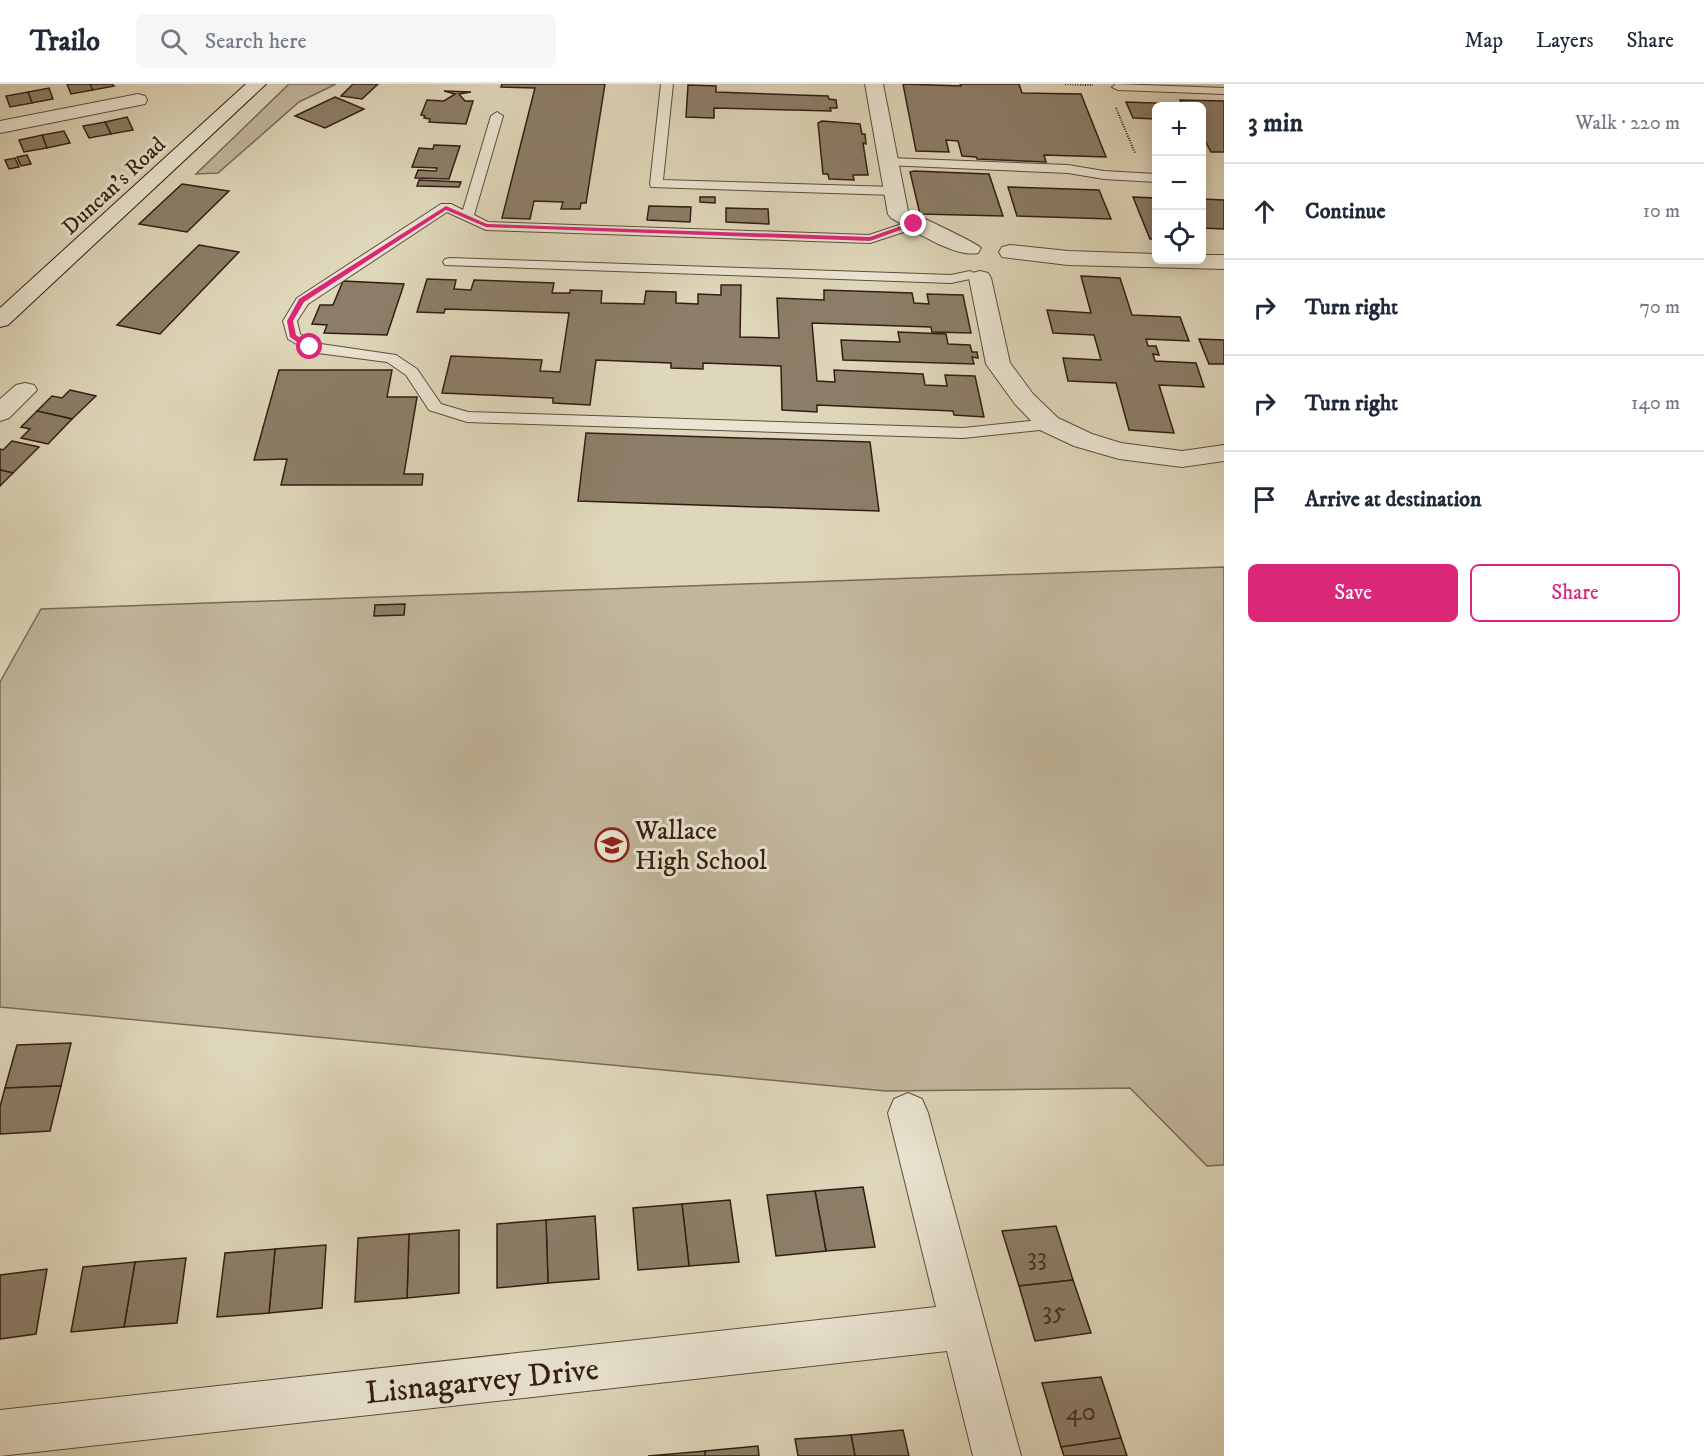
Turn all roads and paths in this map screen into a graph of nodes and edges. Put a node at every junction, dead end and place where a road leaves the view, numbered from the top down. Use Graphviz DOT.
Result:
graph roads {
  1 [pos="257,84"];
  2 [pos="667,84"];
  3 [pos="874,84"];
  4 [pos="1065,84"];
  5 [pos="1084,84"];
  6 [pos="1118,87"];
  7 [pos="1224,91"];
  8 [pos="138,100"];
  9 [pos="1114,105"];
  10 [pos="497,116"];
  11 [pos="0,127"];
  12 [pos="889,162"];
  13 [pos="1151,177"];
  14 [pos="894,191"];
  15 [pos="467,217"];
  16 [pos="914,224"];
  17 [pos="970,248"];
  18 [pos="450,262"];
  19 [pos="1224,262"];
  20 [pos="996,271"];
  21 [pos="0,320"];
  22 [pos="25,390"];
  23 [pos="0,413"];
  24 [pos="1049,424"];
  25 [pos="1224,453"];
  26 [pos="908,1113"];
  27 [pos="963,1327"];
  28 [pos="0,1434"];
  29 [pos="997,1456"];
  1 -- 21 [label="street, Duncan's Road"];
  2 -- 14 [label="lane"];
  3 -- 12 [label="street"];
  4 -- 5 [label="path"];
  6 -- 7 [label="lane"];
  8 -- 11 [label="street"];
  9 -- 13 [label="path"];
  10 -- 15 [label="lane"];
  12 -- 13 [label="lane"];
  12 -- 14 [label="street"];
  14 -- 16 [label="street"];
  15 -- 16 [label="lane"];
  15 -- 24 [label="lane"];
  16 -- 17 [label="street"];
  17 -- 20 [label="street"];
  17 -- 20 [label="street"];
  18 -- 20 [label="lane"];
  19 -- 20 [label="street"];
  20 -- 24 [label="street"];
  22 -- 23 [label="street"];
  24 -- 25 [label="street"];
  26 -- 27 [label="street"];
  27 -- 28 [label="street, Lisnagarvey Drive"];
  27 -- 29 [label="street"];
}
